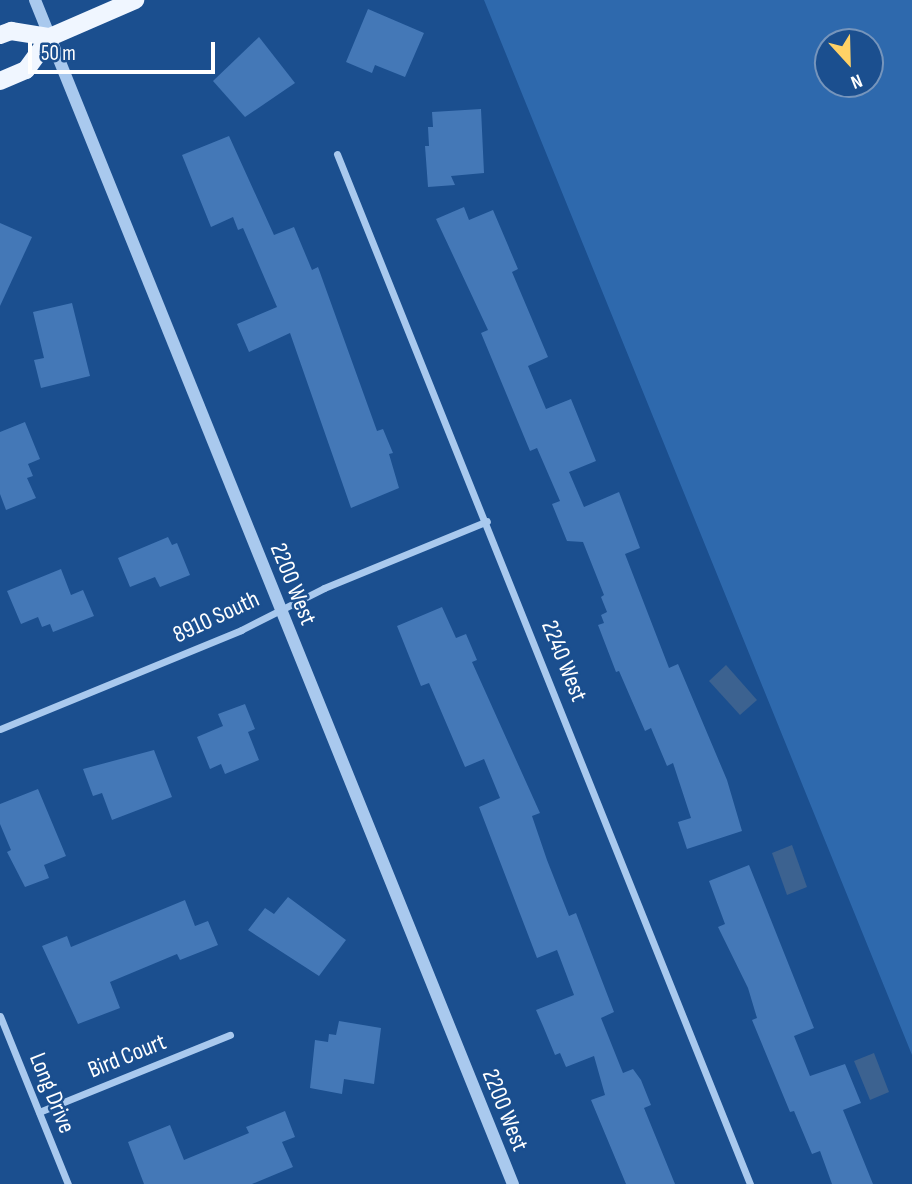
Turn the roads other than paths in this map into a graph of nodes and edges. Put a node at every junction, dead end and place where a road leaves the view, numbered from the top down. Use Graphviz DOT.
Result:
graph roads {
  1 [pos="35,0"];
  2 [pos="135,0"];
  3 [pos="0,35"];
  4 [pos="50,37"];
  5 [pos="0,81"];
  6 [pos="337,154"];
  7 [pos="487,521"];
  8 [pos="280,608"];
  9 [pos="0,729"];
  10 [pos="0,1016"];
  11 [pos="230,1035"];
  12 [pos="39,1112"];
  13 [pos="68,1184"];
  14 [pos="513,1184"];
  15 [pos="750,1184"];
  1 -- 4 [label="street, 2200 West"];
  2 -- 4 [label="main road"];
  3 -- 4 [label="main road"];
  4 -- 5 [label="main road"];
  4 -- 8 [label="street, 2200 West"];
  6 -- 7 [label="street, 2240 West"];
  7 -- 8 [label="street, 8910 South"];
  7 -- 15 [label="street, 2240 West"];
  8 -- 9 [label="street, 8910 South"];
  8 -- 14 [label="street, 2200 West"];
  10 -- 12 [label="street, Long Drive"];
  11 -- 12 [label="street, Bird Court"];
  12 -- 13 [label="street, Long Drive"];
}
